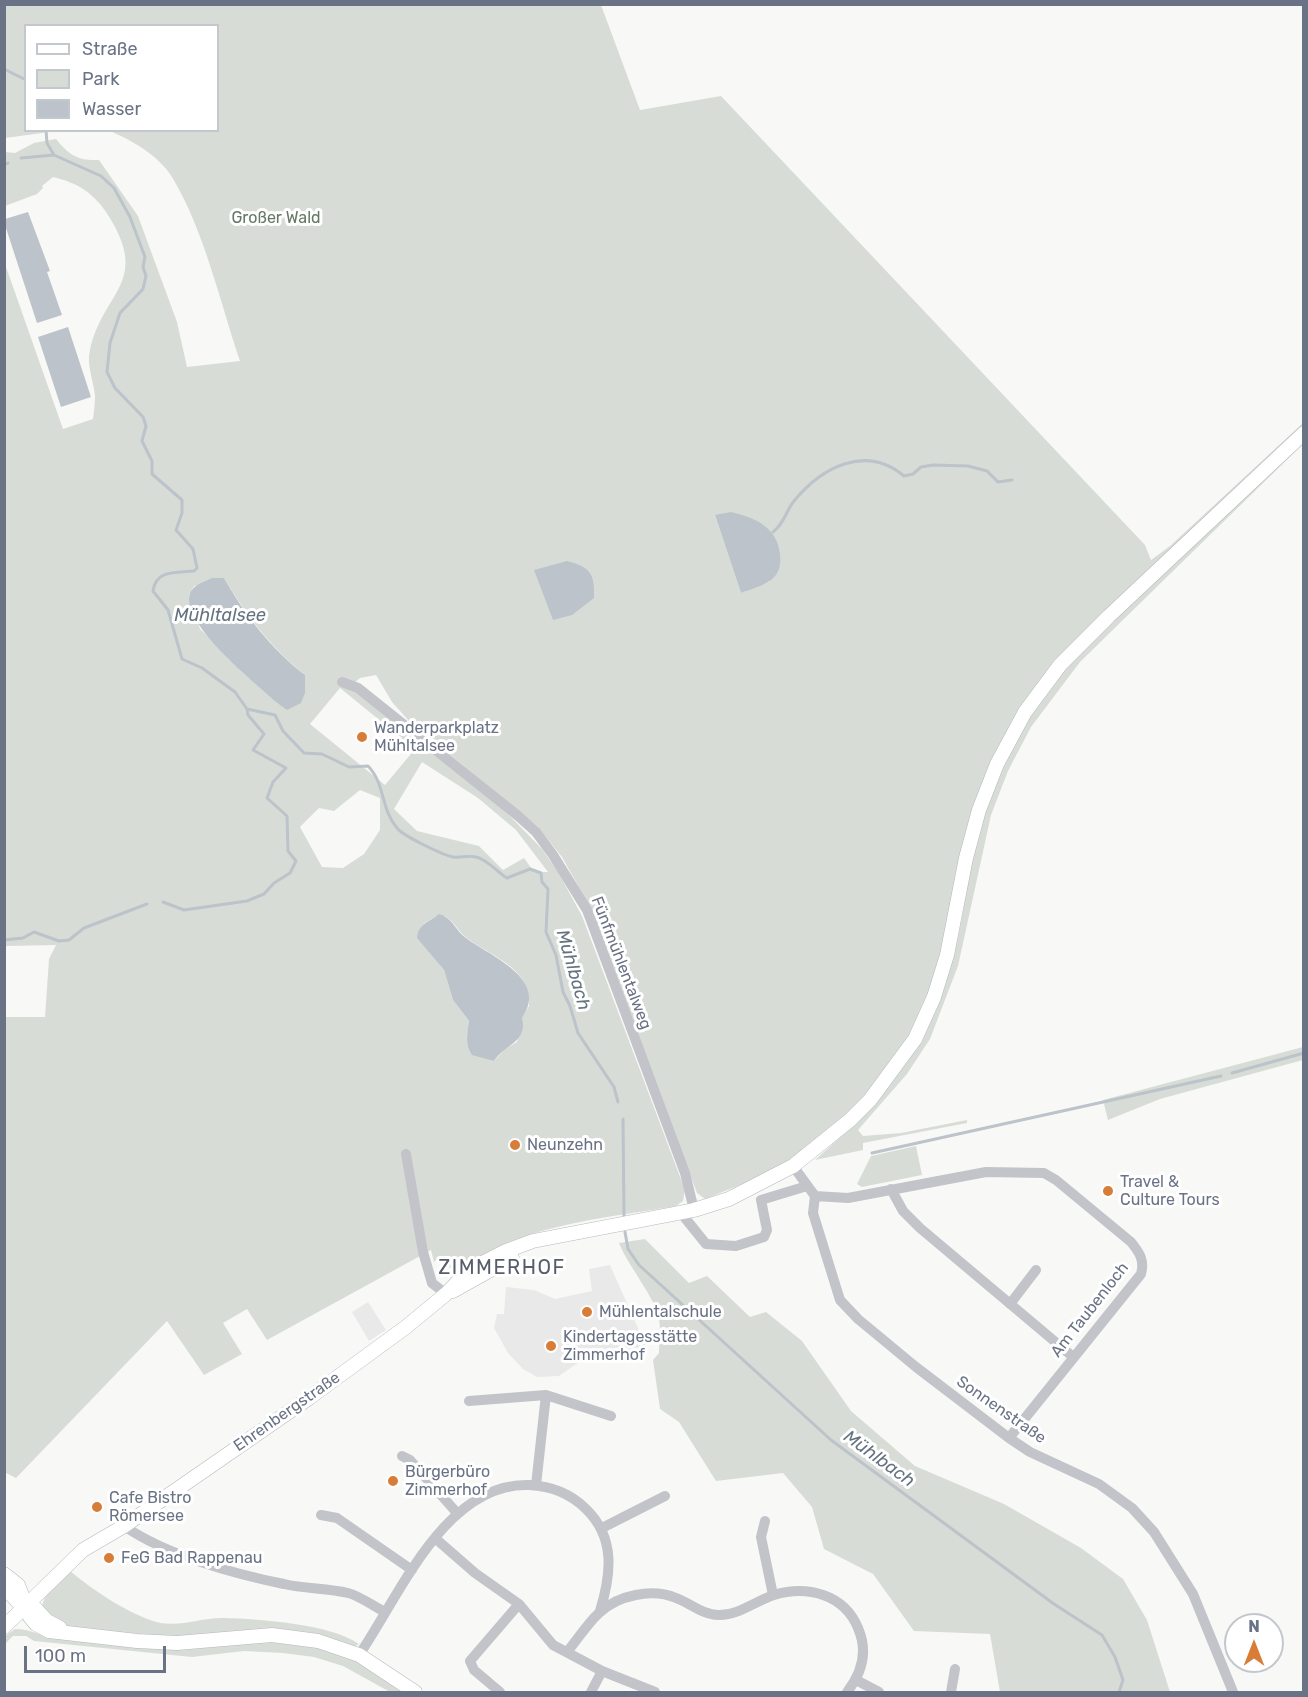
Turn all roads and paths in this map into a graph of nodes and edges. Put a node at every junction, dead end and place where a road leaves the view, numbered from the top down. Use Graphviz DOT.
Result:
graph roads {
  1 [pos="1304,433"];
  2 [pos="342,682"];
  3 [pos="406,1154"];
  4 [pos="793,1166"];
  5 [pos="807,1186"];
  6 [pos="891,1189"];
  7 [pos="815,1196"];
  8 [pos="688,1212"];
  9 [pos="1036,1270"];
  10 [pos="446,1294"];
  11 [pos="1010,1304"];
  12 [pos="1072,1356"];
  13 [pos="546,1395"];
  14 [pos="469,1401"];
  15 [pos="611,1416"];
  16 [pos="1009,1438"];
  17 [pos="402,1456"];
  18 [pos="536,1485"];
  19 [pos="665,1496"];
  20 [pos="457,1513"];
  21 [pos="321,1515"];
  22 [pos="765,1521"];
  23 [pos="124,1526"];
  24 [pos="602,1528"];
  25 [pos="436,1539"];
  26 [pos="412,1570"];
  27 [pos="4,1574"];
  28 [pos="609,1581"];
  29 [pos="4,1587"];
  30 [pos="634,1594"];
  31 [pos="773,1595"];
  32 [pos="519,1604"];
  33 [pos="26,1606"];
  34 [pos="600,1611"];
  35 [pos="385,1612"];
  36 [pos="4,1627"];
  37 [pos="567,1652"];
  38 [pos="359,1655"];
  39 [pos="955,1669"];
  40 [pos="602,1671"];
  41 [pos="856,1680"];
  42 [pos="415,1692"];
  43 [pos="500,1692"];
  44 [pos="591,1692"];
  45 [pos="655,1692"];
  46 [pos="848,1692"];
  47 [pos="879,1692"];
  48 [pos="951,1692"];
  49 [pos="1233,1692"];
  1 -- 4 [label="street, Ehrenbergstraße"];
  2 -- 8 [label="street, Fünfmühlentalweg"];
  3 -- 10 [label="street"];
  4 -- 5 [label="street"];
  4 -- 8 [label="street, Ehrenbergstraße"];
  5 -- 7 [label="street"];
  5 -- 8 [label="street"];
  6 -- 7 [label="street, Am Taubenloch"];
  6 -- 11 [label="street"];
  6 -- 12 [label="street, Am Taubenloch"];
  7 -- 16 [label="street, Sonnenstraße"];
  8 -- 10 [label="street, Ehrenbergstraße"];
  9 -- 11 [label="street"];
  10 -- 23 [label="street, Ehrenbergstraße"];
  11 -- 12 [label="street"];
  12 -- 16 [label="street, Am Taubenloch"];
  13 -- 14 [label="street"];
  13 -- 15 [label="street"];
  13 -- 18 [label="street"];
  16 -- 49 [label="street, Sonnenstraße"];
  17 -- 20 [label="street"];
  18 -- 20 [label="street"];
  18 -- 24 [label="street"];
  19 -- 24 [label="street"];
  20 -- 25 [label="street"];
  21 -- 26 [label="street"];
  22 -- 31 [label="street"];
  23 -- 33 [label="street, Ehrenbergstraße"];
  23 -- 35 [label="street"];
  24 -- 28 [label="street"];
  25 -- 26 [label="street"];
  25 -- 32 [label="street"];
  26 -- 35 [label="street"];
  27 -- 33 [label="street"];
  28 -- 30 [label="street"];
  28 -- 34 [label="street"];
  29 -- 33 [label="street"];
  30 -- 31 [label="street"];
  30 -- 34 [label="street"];
  31 -- 41 [label="street"];
  32 -- 37 [label="street"];
  32 -- 43 [label="street"];
  33 -- 36 [label="street, Ehrenbergstraße"];
  33 -- 38 [label="street"];
  34 -- 37 [label="street"];
  35 -- 38 [label="street"];
  37 -- 40 [label="street"];
  38 -- 42 [label="street"];
  39 -- 48 [label="street"];
  40 -- 44 [label="street"];
  40 -- 45 [label="street"];
  41 -- 46 [label="street"];
  41 -- 47 [label="street"];
}
